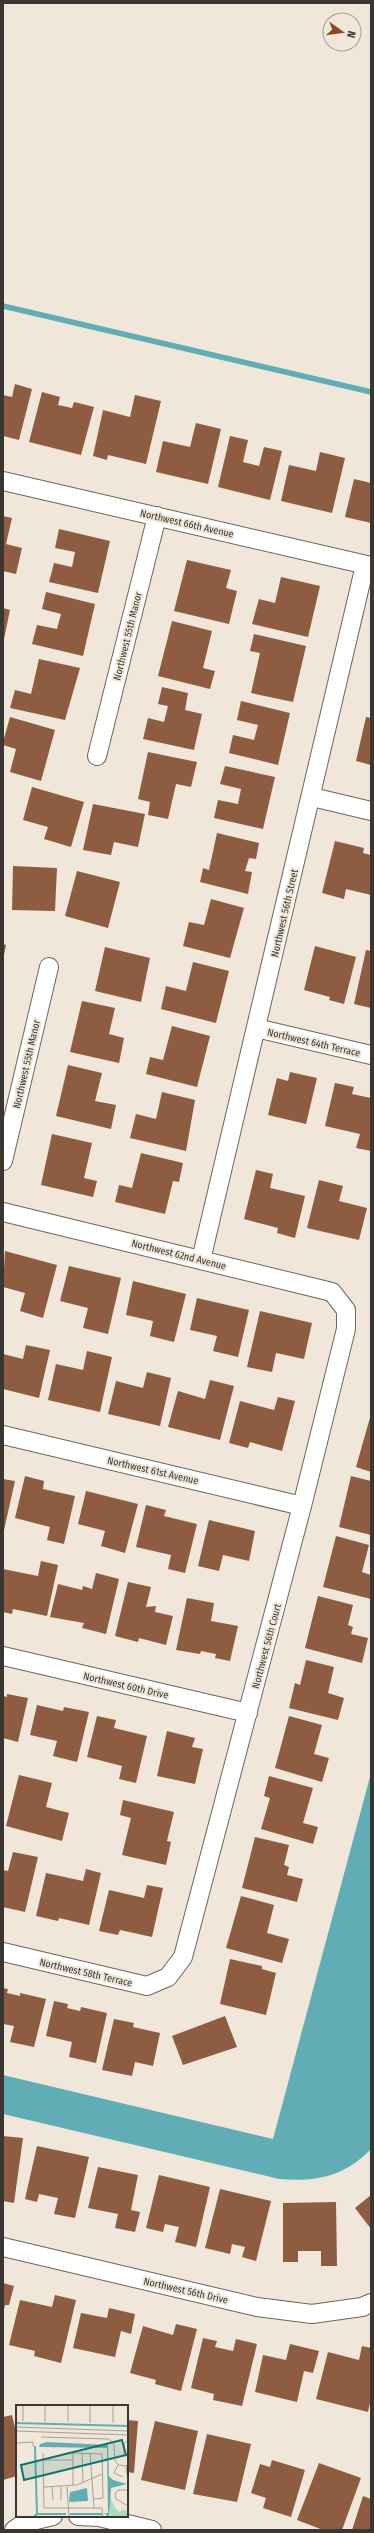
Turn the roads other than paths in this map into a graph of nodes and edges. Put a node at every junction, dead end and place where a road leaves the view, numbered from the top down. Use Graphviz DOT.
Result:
graph roads {
  1 [pos="3,481"];
  2 [pos="157,516"];
  3 [pos="368,566"];
  4 [pos="97,756"];
  5 [pos="312,797"];
  6 [pos="371,811"];
  7 [pos="49,967"];
  8 [pos="256,1028"];
  9 [pos="371,1055"];
  10 [pos="3,1161"];
  11 [pos="3,1212"];
  12 [pos="201,1260"];
  13 [pos="346,1310"];
  14 [pos="3,1435"];
  15 [pos="302,1506"];
  16 [pos="3,1656"];
  17 [pos="248,1713"];
  18 [pos="3,1952"];
  19 [pos="168,1977"];
  20 [pos="3,2247"];
  21 [pos="371,2303"];
  22 [pos="49,2517"];
  23 [pos="99,2517"];
  24 [pos="14,2530"];
  25 [pos="152,2530"];
  1 -- 2 [label="street, Northwest 66th Avenue"];
  2 -- 3 [label="street, Northwest 66th Avenue"];
  2 -- 4 [label="street, Northwest 55th Manor"];
  3 -- 5 [label="street, Northwest 56th Street"];
  5 -- 6 [label="street"];
  5 -- 8 [label="street, Northwest 56th Street"];
  7 -- 10 [label="street, Northwest 55th Manor"];
  8 -- 9 [label="street, Northwest 64th Terrace"];
  8 -- 12 [label="street, Northwest 56th Street"];
  11 -- 12 [label="street, Northwest 62nd Avenue"];
  12 -- 13 [label="street, Northwest 62nd Avenue"];
  13 -- 15 [label="street, Northwest 56th Court"];
  14 -- 15 [label="street, Northwest 61st Avenue"];
  15 -- 17 [label="street, Northwest 56th Court"];
  16 -- 17 [label="street, Northwest 60th Drive"];
  17 -- 19 [label="street, Northwest 56th Court"];
  18 -- 19 [label="street, Northwest 58th Terrace"];
  20 -- 21 [label="street, Northwest 56th Drive"];
  22 -- 24 [label="street"];
  23 -- 25 [label="street"];
}
